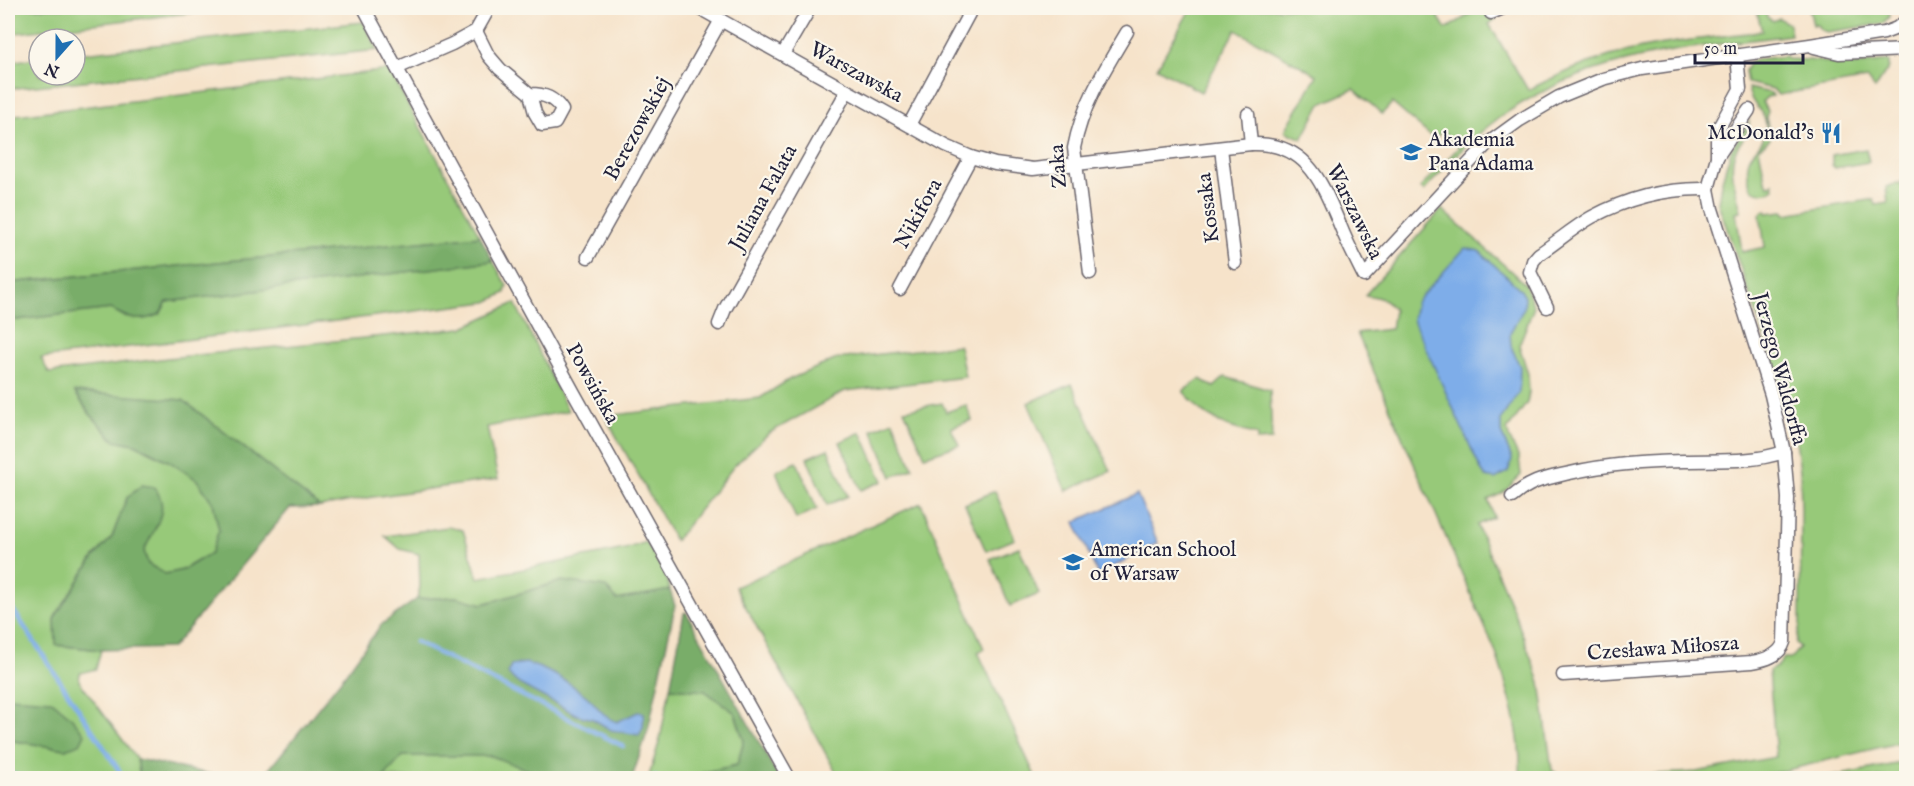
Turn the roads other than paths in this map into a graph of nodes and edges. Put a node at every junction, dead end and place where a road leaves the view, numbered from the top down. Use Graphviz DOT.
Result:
graph roads {
  1 [pos="364,8"];
  2 [pos="489,8"];
  3 [pos="699,8"];
  4 [pos="810,8"];
  5 [pos="972,8"];
  6 [pos="721,20"];
  7 [pos="1906,21"];
  8 [pos="476,31"];
  9 [pos="1127,32"];
  10 [pos="1810,45"];
  11 [pos="1906,50"];
  12 [pos="783,54"];
  13 [pos="1737,55"];
  14 [pos="397,68"];
  15 [pos="846,91"];
  16 [pos="530,94"];
  17 [pos="1749,110"];
  18 [pos="1248,114"];
  19 [pos="909,125"];
  20 [pos="1251,144"];
  21 [pos="1221,148"];
  22 [pos="971,157"];
  23 [pos="1717,157"];
  24 [pos="1077,165"];
  25 [pos="1708,189"];
  26 [pos="588,257"];
  27 [pos="1235,263"];
  28 [pos="1090,273"];
  29 [pos="900,289"];
  30 [pos="1547,307"];
  31 [pos="719,324"];
  32 [pos="1784,452"];
  33 [pos="1512,497"];
  34 [pos="1764,660"];
  35 [pos="1563,675"];
  36 [pos="789,778"];
  1 -- 14 [label="street, Powsińska"];
  2 -- 8 [label="street"];
  3 -- 6 [label="street, Warszawska"];
  4 -- 12 [label="street, Warszawska"];
  5 -- 19 [label="street, Warszawska"];
  6 -- 12 [label="street, Warszawska"];
  6 -- 26 [label="street, Berezowskiej"];
  7 -- 10 [label="street, Warszawska"];
  8 -- 14 [label="street"];
  8 -- 16 [label="street"];
  9 -- 24 [label="street, Zaka"];
  10 -- 11 [label="street, Warszawska"];
  10 -- 13 [label="street, Warszawska"];
  12 -- 15 [label="street, Warszawska"];
  13 -- 20 [label="street, Warszawska"];
  13 -- 23 [label="street, Jerzego Waldorffa"];
  14 -- 36 [label="street, Powsińska"];
  15 -- 19 [label="street, Warszawska"];
  15 -- 31 [label="street, Juliana Falata"];
  17 -- 23 [label="street, Jerzego Waldorffa"];
  18 -- 20 [label="street"];
  19 -- 22 [label="street, Warszawska"];
  20 -- 21 [label="street, Warszawska"];
  21 -- 24 [label="street, Warszawska"];
  21 -- 27 [label="street, Kossaka"];
  22 -- 24 [label="street, Warszawska"];
  22 -- 29 [label="street, Nikifora"];
  23 -- 25 [label="street, Jerzego Waldorffa"];
  24 -- 28 [label="street, Zaka"];
  25 -- 30 [label="street"];
  25 -- 32 [label="street, Jerzego Waldorffa"];
  32 -- 33 [label="street"];
  32 -- 34 [label="street, Jerzego Waldorffa"];
  34 -- 35 [label="street, Czesława Miłosza"];
}
